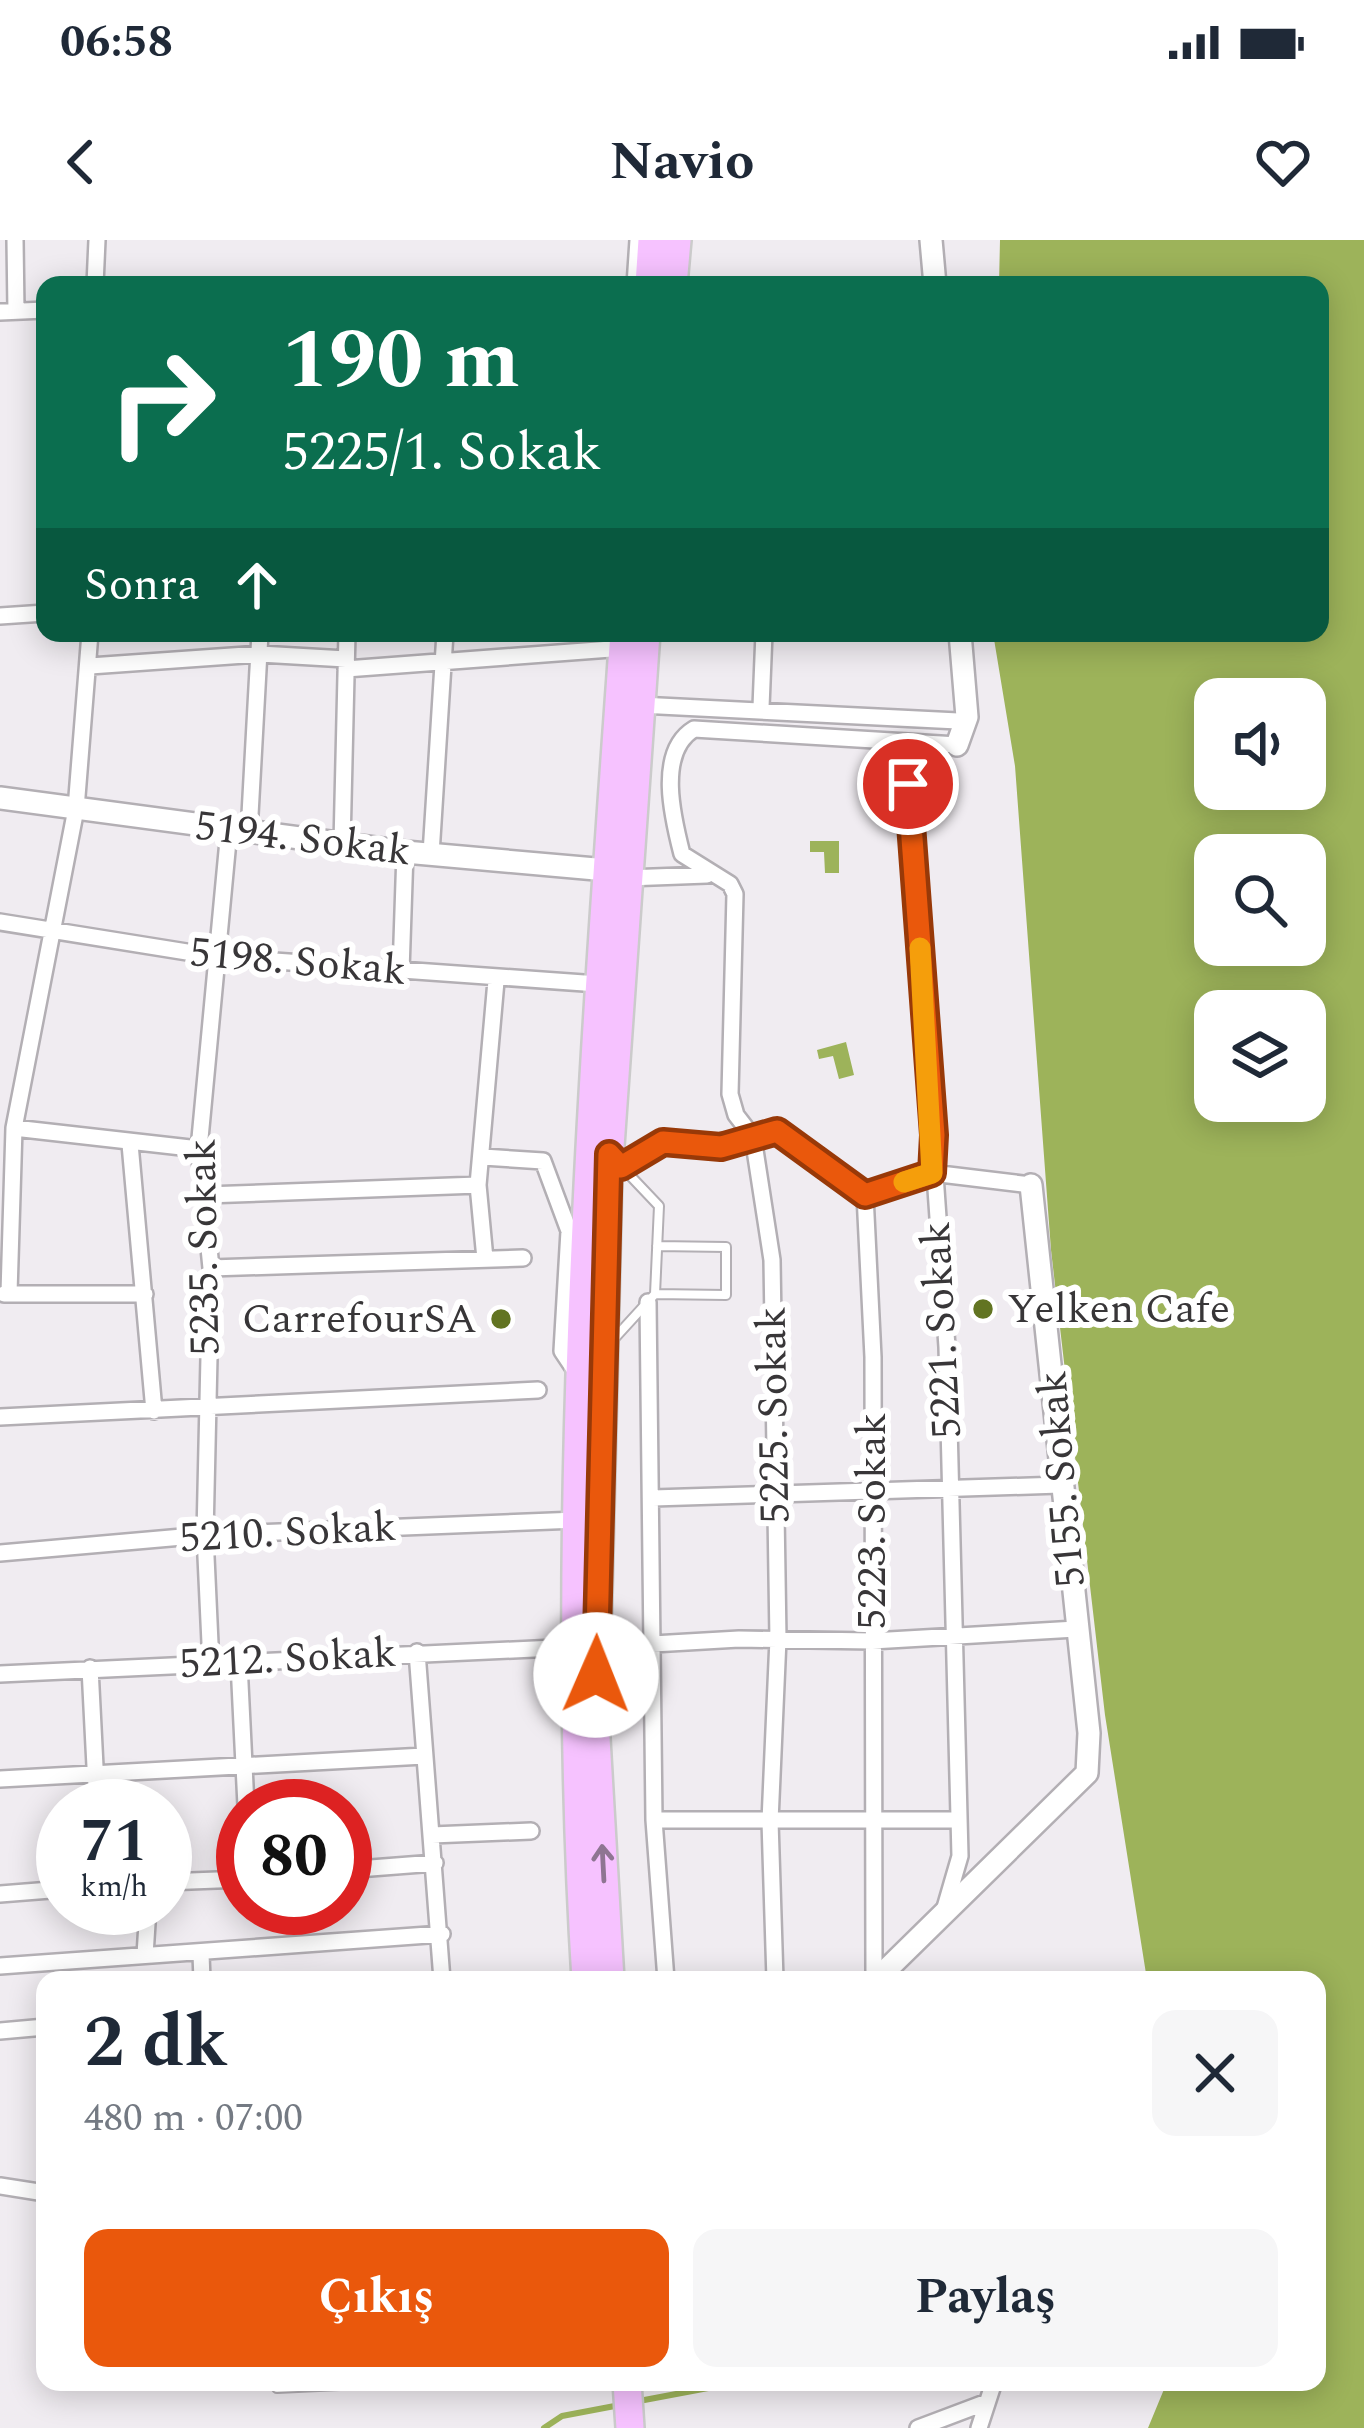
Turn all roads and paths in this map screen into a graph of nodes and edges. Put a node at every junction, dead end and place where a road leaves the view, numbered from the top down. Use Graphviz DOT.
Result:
graph roads {
  1 [pos="15,240"];
  2 [pos="97,240"];
  3 [pos="638,240"];
  4 [pos="652,240"];
  5 [pos="677,240"];
  6 [pos="931,240"];
  7 [pos="95,276"];
  8 [pos="636,276"];
  9 [pos="650,276"];
  10 [pos="674,276"];
  11 [pos="934,276"];
  12 [pos="8,312"];
  13 [pos="36,614"];
  14 [pos="0,616"];
  15 [pos="90,642"];
  16 [pos="260,642"];
  17 [pos="347,642"];
  18 [pos="444,642"];
  19 [pos="589,642"];
  20 [pos="616,642"];
  21 [pos="645,642"];
  22 [pos="764,642"];
  23 [pos="961,642"];
  24 [pos="260,654"];
  25 [pos="346,664"];
  26 [pos="443,664"];
  27 [pos="90,666"];
  28 [pos="640,705"];
  29 [pos="761,707"];
  30 [pos="967,717"];
  31 [pos="905,745"];
  32 [pos="958,746"];
  33 [pos="0,798"];
  34 [pos="76,809"];
  35 [pos="239,831"];
  36 [pos="342,844"];
  37 [pos="405,851"];
  38 [pos="431,854"];
  39 [pos="617,874"];
  40 [pos="707,874"];
  41 [pos="0,922"];
  42 [pos="56,932"];
  43 [pos="218,957"];
  44 [pos="400,971"];
  45 [pos="496,981"];
  46 [pos="598,984"];
  47 [pos="0,1088"];
  48 [pos="21,1096"];
  49 [pos="14,1128"];
  50 [pos="753,1137"];
  51 [pos="130,1144"];
  52 [pos="199,1149"];
  53 [pos="483,1157"];
  54 [pos="615,1160"];
  55 [pos="932,1173"];
  56 [pos="478,1184"];
  57 [pos="1031,1185"];
  58 [pos="5,1189"];
  59 [pos="865,1195"];
  60 [pos="206,1196"];
  61 [pos="657,1246"];
  62 [pos="523,1258"];
  63 [pos="485,1259"];
  64 [pos="212,1268"];
  65 [pos="576,1270"];
  66 [pos="4,1294"];
  67 [pos="145,1294"];
  68 [pos="652,1298"];
  69 [pos="603,1352"];
  70 [pos="538,1390"];
  71 [pos="206,1410"];
  72 [pos="154,1411"];
  73 [pos="0,1417"];
  74 [pos="1060,1485"];
  75 [pos="951,1490"];
  76 [pos="776,1493"];
  77 [pos="872,1493"];
  78 [pos="653,1498"];
  79 [pos="577,1520"];
  80 [pos="205,1535"];
  81 [pos="0,1553"];
  82 [pos="1076,1629"];
  83 [pos="954,1636"];
  84 [pos="778,1639"];
  85 [pos="872,1641"];
  86 [pos="653,1644"];
  87 [pos="576,1647"];
  88 [pos="417,1652"];
  89 [pos="239,1663"];
  90 [pos="211,1665"];
  91 [pos="90,1668"];
  92 [pos="0,1673"];
  93 [pos="424,1756"];
  94 [pos="245,1766"];
  95 [pos="94,1772"];
  96 [pos="0,1779"];
  97 [pos="95,1779"];
  98 [pos="245,1779"];
  99 [pos="655,1820"];
  100 [pos="959,1820"];
  101 [pos="770,1821"];
  102 [pos="873,1822"];
  103 [pos="531,1831"];
  104 [pos="432,1835"];
  105 [pos="435,1863"];
  106 [pos="372,1868"];
  107 [pos="36,1891"];
  108 [pos="0,1894"];
  109 [pos="944,1914"];
  110 [pos="442,1934"];
  111 [pos="146,1935"];
  112 [pos="201,1954"];
  113 [pos="145,1955"];
  114 [pos="0,1966"];
  115 [pos="202,1971"];
  116 [pos="442,1971"];
  117 [pos="585,1971"];
  118 [pos="609,1971"];
  119 [pos="665,1971"];
  120 [pos="775,1971"];
  121 [pos="875,1971"];
  122 [pos="884,1971"];
  123 [pos="36,2028"];
  124 [pos="0,2031"];
  125 [pos="0,2186"];
  126 [pos="36,2192"];
  127 [pos="628,2391"];
  128 [pos="991,2391"];
  129 [pos="987,2402"];
  130 [pos="630,2428"];
  131 [pos="918,2428"];
  132 [pos="979,2428"];
  1 -- 12 [label="street"];
  2 -- 7 [label="street"];
  3 -- 8 [label="street"];
  4 -- 9 [label="highway"];
  5 -- 10 [label="highway"];
  6 -- 11 [label="street"];
  13 -- 14 [label="street"];
  15 -- 27 [label="street"];
  16 -- 24 [label="street, 5235. Sokak"];
  17 -- 25 [label="street"];
  18 -- 26 [label="street"];
  19 -- 26 [label="street"];
  20 -- 39 [label="highway"];
  21 -- 28 [label="highway"];
  22 -- 29 [label="street"];
  23 -- 30 [label="street"];
  24 -- 25 [label="street"];
  24 -- 27 [label="street"];
  24 -- 35 [label="street, 5235. Sokak"];
  25 -- 26 [label="street"];
  25 -- 36 [label="street"];
  26 -- 38 [label="street"];
  27 -- 34 [label="street"];
  28 -- 29 [label="street"];
  28 -- 39 [label="highway"];
  29 -- 30 [label="street"];
  30 -- 32 [label="street"];
  31 -- 32 [label="street"];
  31 -- 40 [label="street"];
  31 -- 55 [label="street, 5221. Sokak"];
  33 -- 34 [label="street, 5194. Sokak"];
  34 -- 35 [label="street, 5194. Sokak"];
  34 -- 42 [label="street"];
  35 -- 36 [label="street, 5194. Sokak"];
  35 -- 43 [label="street, 5235. Sokak"];
  36 -- 37 [label="street, 5194. Sokak"];
  37 -- 38 [label="street, 5194. Sokak"];
  37 -- 44 [label="street"];
  38 -- 39 [label="street, 5194. Sokak"];
  39 -- 40 [label="street"];
  39 -- 46 [label="highway"];
  39 -- 54 [label="highway"];
  40 -- 50 [label="street, 5225. Sokak"];
  41 -- 42 [label="street, 5198. Sokak"];
  42 -- 43 [label="street, 5198. Sokak"];
  42 -- 48 [label="street"];
  43 -- 44 [label="street, 5198. Sokak"];
  43 -- 52 [label="street, 5235. Sokak"];
  44 -- 45 [label="street, 5198. Sokak"];
  45 -- 46 [label="street, 5198. Sokak"];
  45 -- 53 [label="street"];
  46 -- 65 [label="highway"];
  47 -- 48 [label="street"];
  48 -- 49 [label="street"];
  49 -- 51 [label="street"];
  49 -- 58 [label="street"];
  50 -- 54 [label="street"];
  50 -- 59 [label="street"];
  50 -- 76 [label="street, 5225. Sokak"];
  51 -- 52 [label="street"];
  51 -- 67 [label="street"];
  52 -- 60 [label="street, 5235. Sokak"];
  53 -- 56 [label="street"];
  53 -- 65 [label="street"];
  54 -- 61 [label="lane"];
  54 -- 69 [label="highway"];
  55 -- 57 [label="street"];
  55 -- 59 [label="street"];
  55 -- 75 [label="street, 5221. Sokak"];
  56 -- 60 [label="street"];
  56 -- 63 [label="street"];
  57 -- 74 [label="street, 5155. Sokak"];
  58 -- 66 [label="street"];
  59 -- 77 [label="street, 5223. Sokak"];
  60 -- 64 [label="street, 5235. Sokak"];
  61 -- 68 [label="lane"];
  61 -- 68 [label="lane"];
  62 -- 63 [label="street"];
  63 -- 64 [label="street"];
  64 -- 71 [label="street, 5235. Sokak"];
  65 -- 79 [label="highway"];
  66 -- 67 [label="street"];
  67 -- 72 [label="street"];
  68 -- 69 [label="lane"];
  68 -- 78 [label="street"];
  118 -- 69 [label="highway, one-way"];
  70 -- 71 [label="street"];
  71 -- 72 [label="street"];
  71 -- 80 [label="street, 5235. Sokak"];
  72 -- 73 [label="street"];
  74 -- 75 [label="street"];
  74 -- 82 [label="street, 5155. Sokak"];
  75 -- 77 [label="street"];
  75 -- 83 [label="street, 5221. Sokak"];
  76 -- 77 [label="street"];
  76 -- 78 [label="street"];
  76 -- 84 [label="street, 5225. Sokak"];
  77 -- 85 [label="street, 5223. Sokak"];
  78 -- 86 [label="street"];
  79 -- 80 [label="street, 5210. Sokak"];
  79 -- 87 [label="highway"];
  80 -- 81 [label="street, 5210. Sokak"];
  80 -- 90 [label="street, 5235. Sokak"];
  82 -- 83 [label="street"];
  82 -- 109 [label="street, 5155. Sokak"];
  83 -- 85 [label="street"];
  83 -- 100 [label="street, 5221. Sokak"];
  84 -- 85 [label="street"];
  84 -- 86 [label="street"];
  84 -- 101 [label="street, 5225. Sokak"];
  85 -- 102 [label="street, 5223. Sokak"];
  86 -- 99 [label="street"];
  87 -- 88 [label="street, 5212. Sokak"];
  87 -- 117 [label="highway"];
  88 -- 89 [label="street, 5212. Sokak"];
  88 -- 93 [label="street"];
  89 -- 90 [label="street, 5212. Sokak"];
  89 -- 94 [label="street"];
  90 -- 91 [label="street, 5212. Sokak"];
  91 -- 92 [label="street, 5212. Sokak"];
  91 -- 95 [label="street"];
  93 -- 94 [label="street"];
  93 -- 104 [label="street"];
  94 -- 95 [label="street"];
  94 -- 98 [label="street"];
  95 -- 96 [label="street"];
  95 -- 97 [label="street"];
  99 -- 101 [label="street"];
  99 -- 119 [label="street"];
  100 -- 102 [label="street"];
  100 -- 109 [label="street, 5221. Sokak"];
  101 -- 102 [label="street"];
  101 -- 120 [label="street, 5225. Sokak"];
  102 -- 121 [label="street, 5223. Sokak"];
  103 -- 104 [label="street"];
  104 -- 105 [label="street"];
  105 -- 106 [label="street"];
  105 -- 110 [label="street"];
  107 -- 108 [label="street"];
  109 -- 122 [label="street"];
  110 -- 112 [label="street"];
  110 -- 116 [label="street"];
  111 -- 113 [label="street"];
  112 -- 113 [label="street"];
  112 -- 115 [label="street"];
  113 -- 114 [label="street"];
  123 -- 124 [label="street"];
  125 -- 126 [label="street"];
  127 -- 130 [label="highway"];
  128 -- 129 [label="street"];
  129 -- 131 [label="street"];
  129 -- 132 [label="street"];
}
